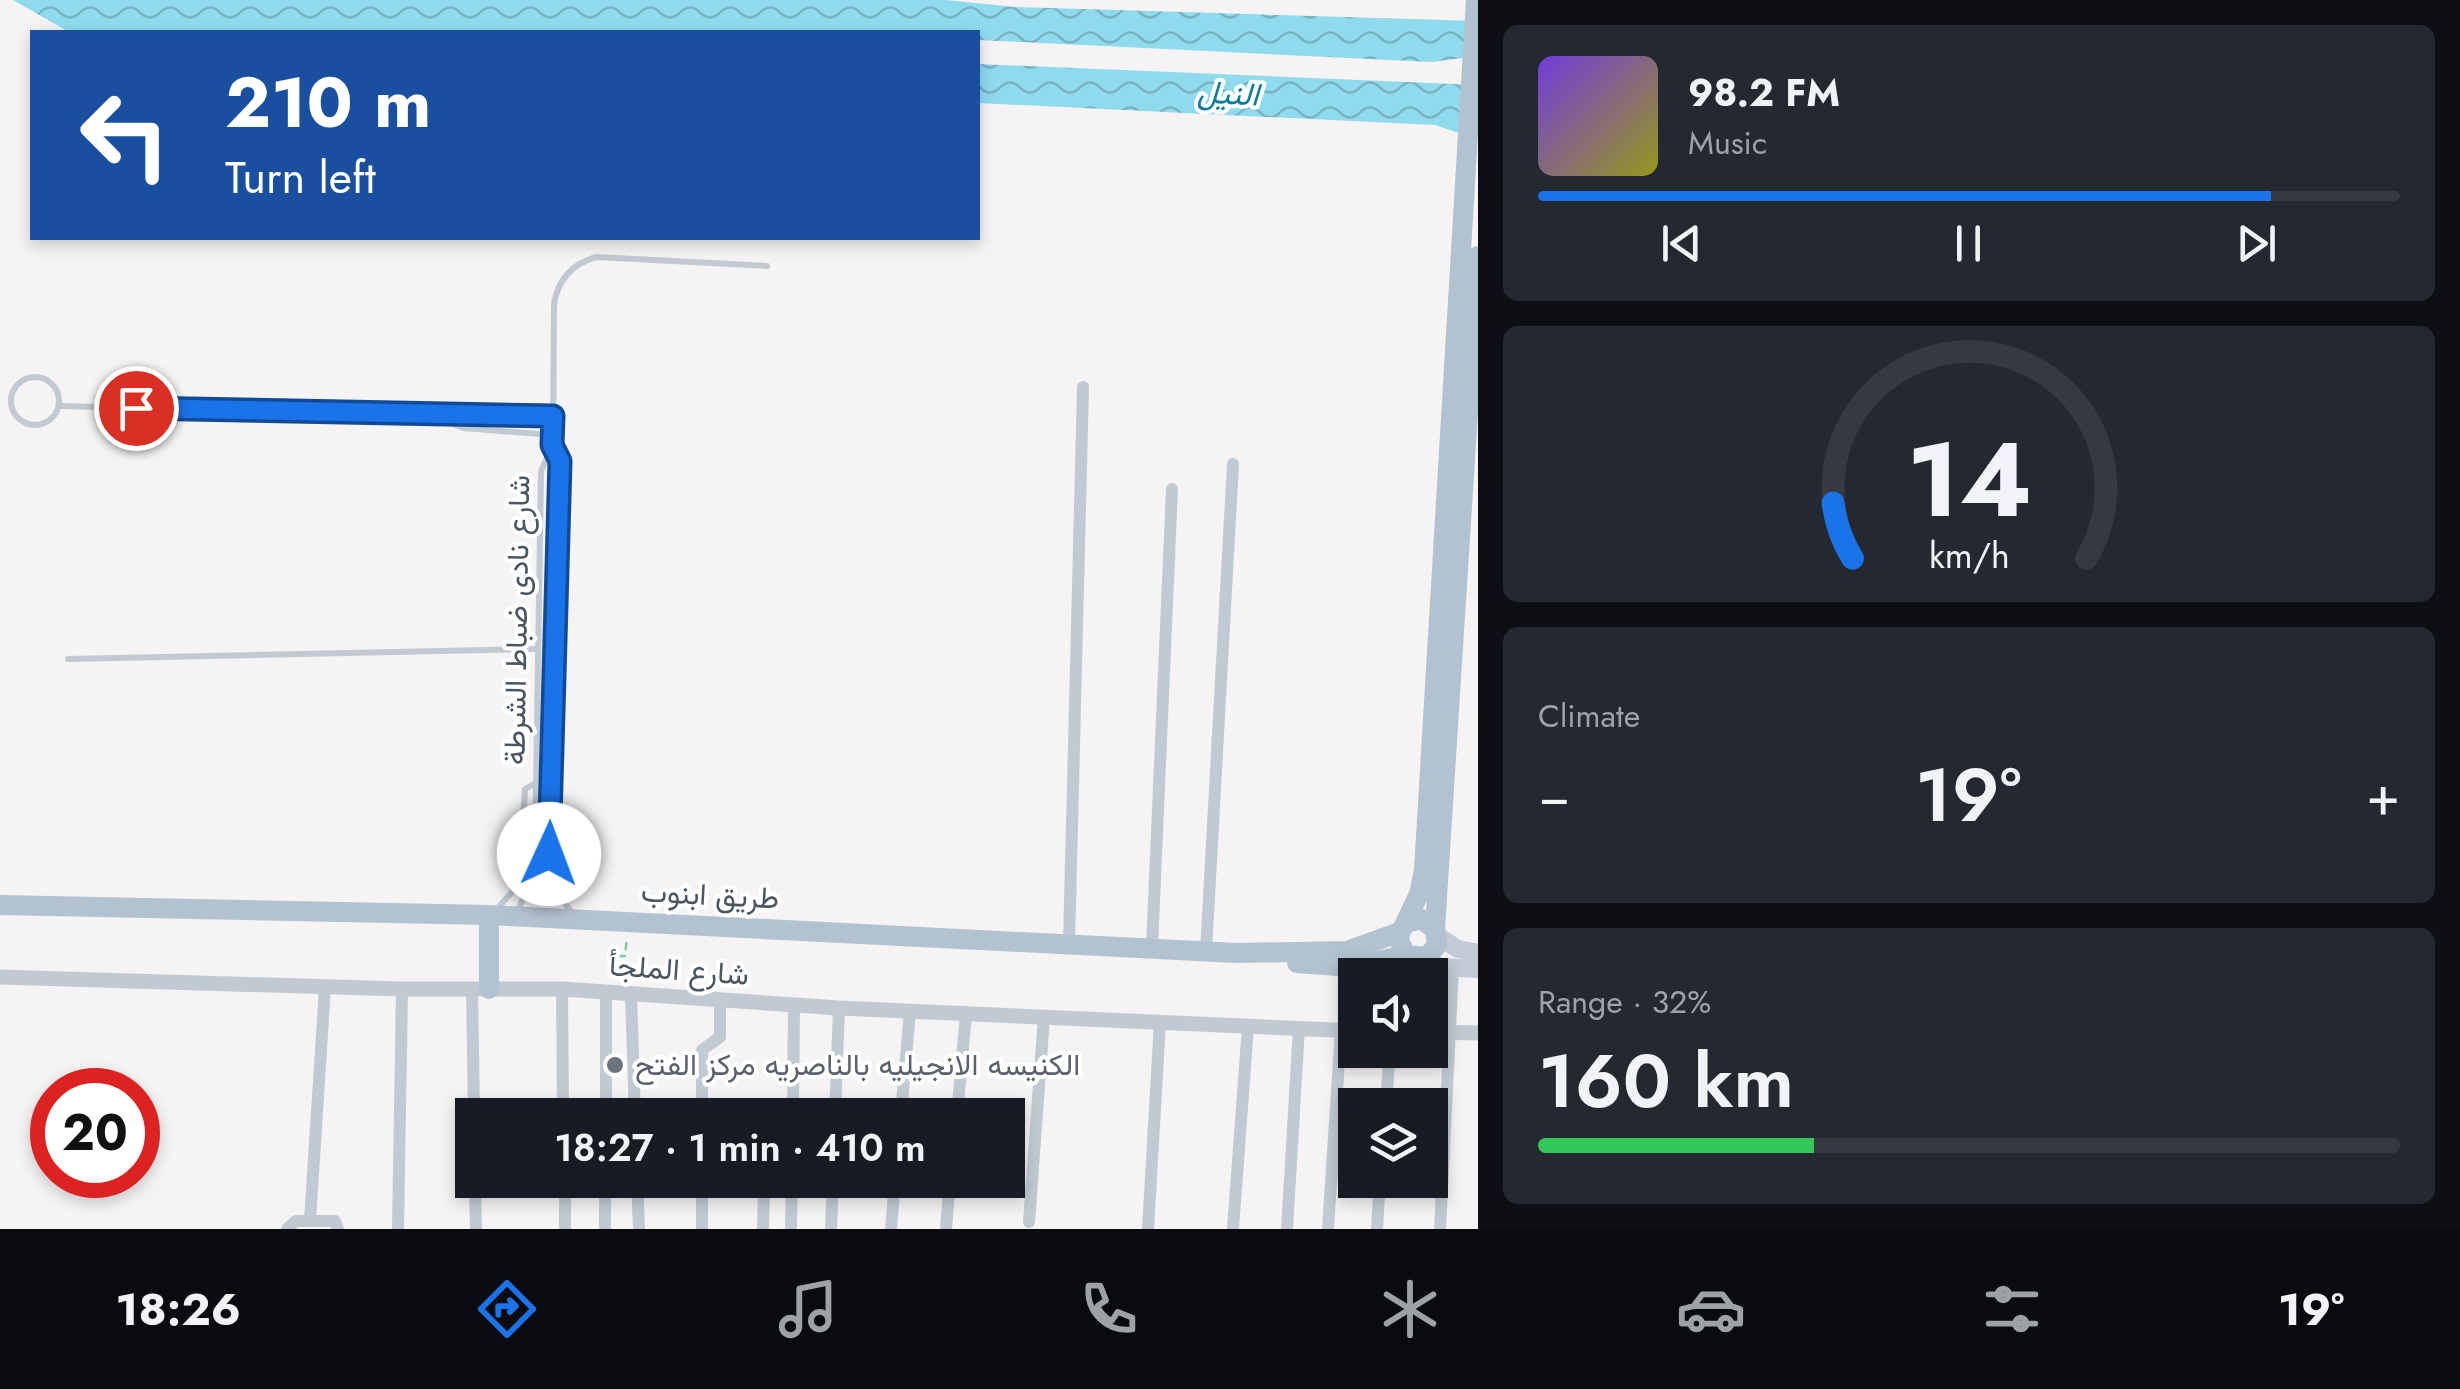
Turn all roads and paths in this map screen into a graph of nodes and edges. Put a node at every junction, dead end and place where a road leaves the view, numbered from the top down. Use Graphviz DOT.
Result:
graph roads {
  1 [pos="1476,0"];
  2 [pos="1472,259"];
  3 [pos="767,266"];
  4 [pos="1083,387"];
  5 [pos="61,406"];
  6 [pos="553,416"];
  7 [pos="438,417"];
  8 [pos="553,440"];
  9 [pos="1233,464"];
  10 [pos="1172,489"];
  11 [pos="538,649"];
  12 [pos="68,659"];
  13 [pos="536,783"];
  14 [pos="535,822"];
  15 [pos="550,822"];
  16 [pos="0,904"];
  17 [pos="490,915"];
  18 [pos="515,916"];
  19 [pos="578,918"];
  20 [pos="628,921"];
  21 [pos="1404,927"];
  22 [pos="1437,933"];
  23 [pos="1069,944"];
  24 [pos="1152,947"];
  25 [pos="1206,951"];
  26 [pos="1236,953"];
  27 [pos="1478,953"];
  28 [pos="1412,957"];
  29 [pos="1453,968"];
  30 [pos="1478,970"];
  31 [pos="0,977"];
  32 [pos="484,986"];
  33 [pos="325,987"];
  34 [pos="610,988"];
  35 [pos="402,989"];
  36 [pos="562,989"];
  37 [pos="630,995"];
  38 [pos="720,1000"];
  39 [pos="794,1005"];
  40 [pos="839,1008"];
  41 [pos="910,1011"];
  42 [pos="966,1014"];
  43 [pos="1044,1017"];
  44 [pos="1160,1022"];
  45 [pos="1248,1026"];
  46 [pos="1298,1028"];
  47 [pos="1338,1030"];
  48 [pos="1451,1032"];
  49 [pos="1478,1032"];
  50 [pos="1344,1068"];
  51 [pos="475,1098"];
  52 [pos="562,1098"];
  53 [pos="607,1098"];
  54 [pos="634,1098"];
  55 [pos="702,1098"];
  56 [pos="793,1098"];
  57 [pos="836,1098"];
  58 [pos="902,1098"];
  59 [pos="958,1098"];
  60 [pos="476,1198"];
  61 [pos="564,1198"];
  62 [pos="606,1198"];
  63 [pos="637,1198"];
  64 [pos="702,1198"];
  65 [pos="764,1198"];
  66 [pos="792,1198"];
  67 [pos="832,1198"];
  68 [pos="893,1198"];
  69 [pos="949,1198"];
  70 [pos="1379,1198"];
  71 [pos="310,1221"];
  72 [pos="1029,1222"];
  73 [pos="287,1229"];
  74 [pos="338,1229"];
  75 [pos="398,1229"];
  76 [pos="476,1229"];
  77 [pos="565,1229"];
  78 [pos="605,1229"];
  79 [pos="638,1229"];
  80 [pos="702,1229"];
  81 [pos="763,1229"];
  82 [pos="791,1229"];
  83 [pos="831,1229"];
  84 [pos="890,1229"];
  85 [pos="946,1229"];
  86 [pos="1148,1229"];
  87 [pos="1233,1229"];
  88 [pos="1287,1229"];
  89 [pos="1328,1229"];
  90 [pos="1377,1229"];
  91 [pos="1440,1229"];
  1 -- 2 [label="main road"];
  2 -- 21 [label="main road"];
  2 -- 22 [label="main road"];
  3 -- 6 [label="lane, شارع نادى ضباط الشرطة"];
  4 -- 23 [label="street"];
  5 -- 5 [label="lane"];
  5 -- 7 [label="lane"];
  6 -- 7 [label="lane"];
  6 -- 8 [label="lane, شارع نادى ضباط الشرطة"];
  7 -- 8 [label="lane"];
  8 -- 11 [label="lane, شارع نادى ضباط الشرطة"];
  8 -- 15 [label="lane, شارع نادى ضباط الشرطة"];
  9 -- 25 [label="street"];
  10 -- 24 [label="street"];
  11 -- 12 [label="lane"];
  11 -- 13 [label="lane, شارع نادى ضباط الشرطة"];
  13 -- 14 [label="lane, شارع نادى ضباط الشرطة"];
  13 -- 17 [label="lane"];
  14 -- 15 [label="lane"];
  14 -- 18 [label="lane, شارع نادى ضباط الشرطة"];
  15 -- 19 [label="lane, شارع نادى ضباط الشرطة"];
  16 -- 17 [label="main road, طريق ابنوب"];
  17 -- 18 [label="main road, طريق ابنوب"];
  17 -- 32 [label="main road"];
  18 -- 19 [label="main road, طريق ابنوب"];
  19 -- 20 [label="main road, طريق ابنوب"];
  20 -- 23 [label="main road, طريق ابنوب"];
  20 -- 34 [label="path"];
  21 -- 22 [label="main road"];
  21 -- 26 [label="main road, طريق ابنوب"];
  21 -- 28 [label="main road"];
  22 -- 27 [label="main road"];
  22 -- 28 [label="main road"];
  23 -- 24 [label="main road, طريق ابنوب"];
  24 -- 25 [label="main road, طريق ابنوب"];
  25 -- 26 [label="main road, طريق ابنوب"];
  26 -- 28 [label="main road, طريق ابنوب"];
  28 -- 29 [label="main road, طريق ابنوب"];
  29 -- 30 [label="main road, طريق ابنوب"];
  29 -- 48 [label="street"];
  31 -- 33 [label="street, شارع الملجأ"];
  32 -- 35 [label="street, شارع الملجأ"];
  32 -- 36 [label="street, شارع الملجأ"];
  32 -- 51 [label="street"];
  33 -- 35 [label="street, شارع الملجأ"];
  33 -- 71 [label="street"];
  34 -- 36 [label="street, شارع الملجأ"];
  34 -- 37 [label="street, شارع الملجأ"];
  34 -- 53 [label="street"];
  35 -- 75 [label="street"];
  36 -- 52 [label="street"];
  37 -- 38 [label="street, شارع الملجأ"];
  37 -- 54 [label="street"];
  38 -- 39 [label="street, شارع الملجأ"];
  38 -- 55 [label="street"];
  39 -- 40 [label="street, شارع الملجأ"];
  39 -- 56 [label="street"];
  40 -- 41 [label="street, شارع الملجأ"];
  40 -- 57 [label="street"];
  41 -- 42 [label="street, شارع الملجأ"];
  41 -- 58 [label="street"];
  42 -- 43 [label="street, شارع الملجأ"];
  42 -- 59 [label="street"];
  43 -- 44 [label="street, شارع الملجأ"];
  43 -- 72 [label="street"];
  44 -- 45 [label="street, شارع الملجأ"];
  44 -- 86 [label="street"];
  45 -- 46 [label="street, شارع الملجأ"];
  45 -- 87 [label="street"];
  46 -- 47 [label="street, شارع الملجأ"];
  46 -- 88 [label="street"];
  48 -- 49 [label="street"];
  48 -- 91 [label="street"];
  50 -- 89 [label="street"];
  60 -- 76 [label="street"];
  61 -- 77 [label="street"];
  62 -- 78 [label="street"];
  63 -- 79 [label="street"];
  64 -- 80 [label="street"];
  65 -- 81 [label="street"];
  66 -- 82 [label="street"];
  67 -- 83 [label="street"];
  68 -- 84 [label="street"];
  69 -- 85 [label="street"];
  70 -- 90 [label="street"];
  71 -- 73 [label="street"];
  71 -- 74 [label="street"];
}
